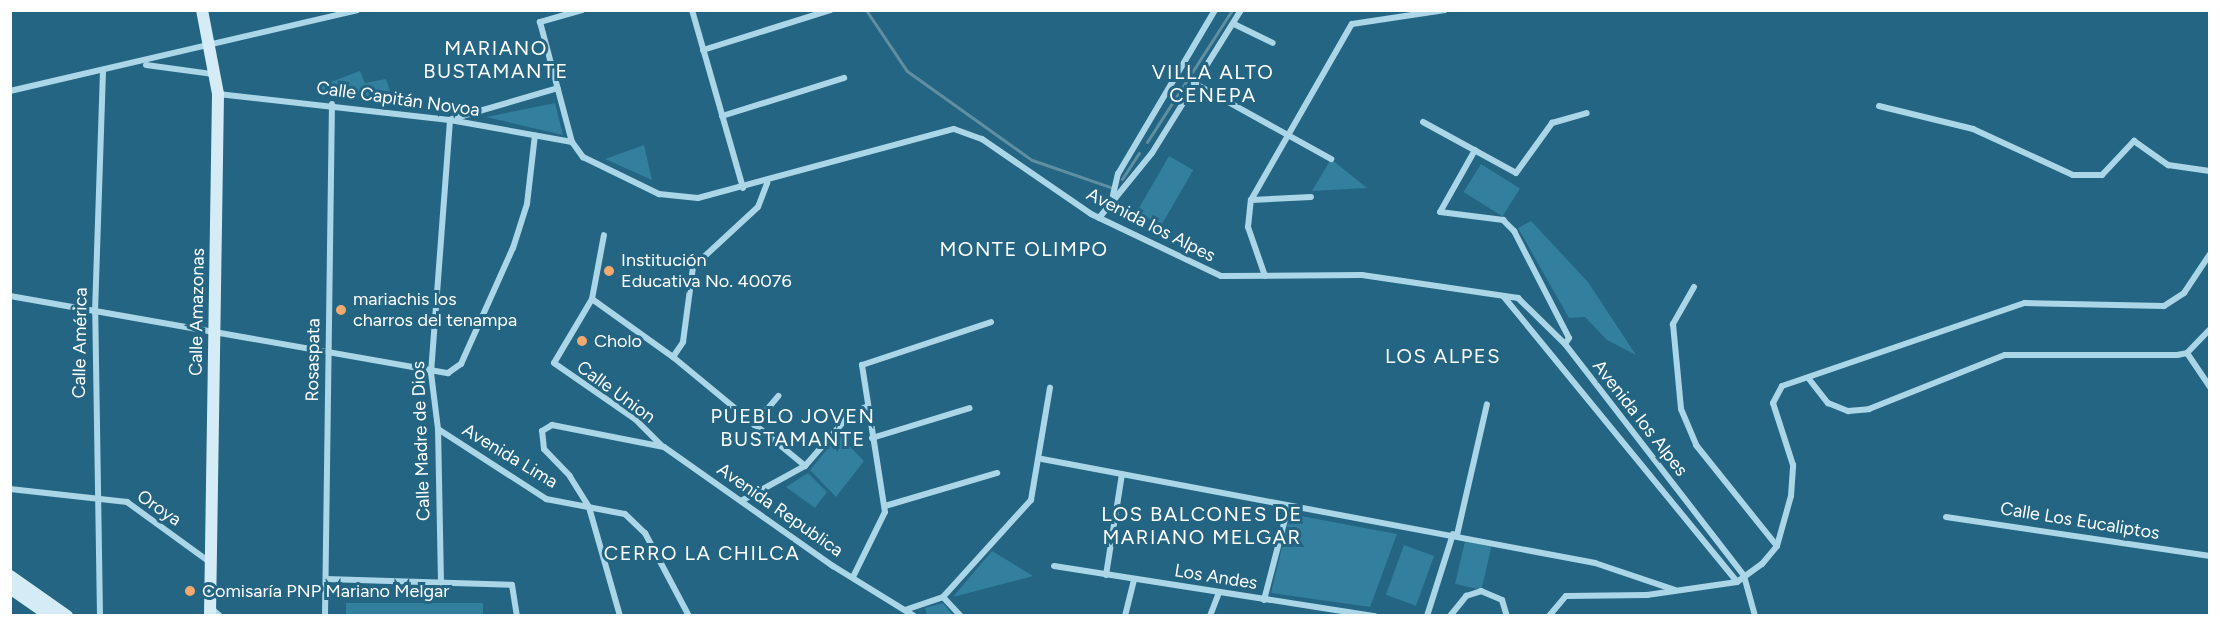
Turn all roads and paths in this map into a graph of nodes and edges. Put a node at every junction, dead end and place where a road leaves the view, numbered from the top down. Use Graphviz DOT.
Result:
graph roads {
  1 [pos="202,10"];
  2 [pos="357,10"];
  3 [pos="582,10"];
  4 [pos="692,10"];
  5 [pos="831,10"];
  6 [pos="1215,10"];
  7 [pos="1241,10"];
  8 [pos="1445,10"];
  9 [pos="1234,24"];
  10 [pos="1273,43"];
  11 [pos="210,47"];
  12 [pos="703,50"];
  13 [pos="143,64"];
  14 [pos="103,71"];
  15 [pos="216,75"];
  16 [pos="844,78"];
  17 [pos="1194,83"];
  18 [pos="558,88"];
  19 [pos="10,91"];
  20 [pos="218,94"];
  21 [pos="332,104"];
  22 [pos="1879,106"];
  23 [pos="1587,113"];
  24 [pos="722,116"];
  25 [pos="450,120"];
  26 [pos="1423,122"];
  27 [pos="1285,134"];
  28 [pos="535,135"];
  29 [pos="572,142"];
  30 [pos="1475,150"];
  31 [pos="1331,159"];
  32 [pos="2210,171"];
  33 [pos="767,183"];
  34 [pos="743,188"];
  35 [pos="1113,192"];
  36 [pos="1311,197"];
  37 [pos="1251,200"];
  38 [pos="1099,218"];
  39 [pos="604,235"];
  40 [pos="2210,254"];
  41 [pos="1265,276"];
  42 [pos="1694,287"];
  43 [pos="1501,295"];
  44 [pos="10,296"];
  45 [pos="592,299"];
  46 [pos="95,312"];
  47 [pos="991,322"];
  48 [pos="2210,329"];
  49 [pos="215,333"];
  50 [pos="1566,344"];
  51 [pos="2187,353"];
  52 [pos="328,354"];
  53 [pos="673,357"];
  54 [pos="431,373"];
  55 [pos="1809,379"];
  56 [pos="2210,387"];
  57 [pos="1050,388"];
  58 [pos="778,396"];
  59 [pos="1486,404"];
  60 [pos="866,407"];
  61 [pos="969,408"];
  62 [pos="754,425"];
  63 [pos="438,429"];
  64 [pos="872,438"];
  65 [pos="664,447"];
  66 [pos="1042,459"];
  67 [pos="805,466"];
  68 [pos="997,473"];
  69 [pos="1122,474"];
  70 [pos="10,489"];
  71 [pos="94,498"];
  72 [pos="741,501"];
  73 [pos="885,506"];
  74 [pos="589,507"];
  75 [pos="1288,508"];
  76 [pos="1946,517"];
  77 [pos="1455,534"];
  78 [pos="1777,546"];
  79 [pos="2210,556"];
  80 [pos="212,563"];
  81 [pos="1054,566"];
  82 [pos="1106,575"];
  83 [pos="10,576"];
  84 [pos="1744,576"];
  85 [pos="853,577"];
  86 [pos="326,579"];
  87 [pos="1134,580"];
  88 [pos="1737,582"];
  89 [pos="441,583"];
  90 [pos="10,588"];
  91 [pos="1676,590"];
  92 [pos="1219,593"];
  93 [pos="943,597"];
  94 [pos="1264,600"];
  95 [pos="905,610"];
  96 [pos="210,612"];
  97 [pos="50,615"];
  98 [pos="67,615"];
  99 [pos="100,615"];
  100 [pos="220,615"];
  101 [pos="325,615"];
  102 [pos="517,615"];
  103 [pos="620,615"];
  104 [pos="689,615"];
  105 [pos="914,615"];
  106 [pos="961,615"];
  107 [pos="1125,615"];
  108 [pos="1210,615"];
  109 [pos="1375,615"];
  110 [pos="1427,615"];
  111 [pos="1450,615"];
  112 [pos="1507,615"];
  113 [pos="1550,615"];
  114 [pos="1755,615"];
  1 -- 11 [label="street, Calle Amazonas"];
  2 -- 11 [label="street"];
  3 -- 18 [label="street"];
  4 -- 12 [label="street"];
  5 -- 12 [label="street"];
  6 -- 35 [label="street"];
  7 -- 9 [label="street"];
  8 -- 27 [label="street"];
  9 -- 10 [label="street"];
  9 -- 17 [label="street"];
  11 -- 13 [label="street"];
  11 -- 15 [label="street, Calle Amazonas"];
  12 -- 24 [label="street"];
  13 -- 14 [label="street"];
  13 -- 15 [label="street"];
  14 -- 19 [label="street"];
  14 -- 46 [label="street, Calle América"];
  15 -- 20 [label="street, Calle Amazonas"];
  16 -- 24 [label="street"];
  17 -- 27 [label="street"];
  17 -- 35 [label="street"];
  18 -- 25 [label="street"];
  18 -- 29 [label="street"];
  20 -- 21 [label="street, Calle Capitán Novoa"];
  20 -- 49 [label="street, Calle Amazonas"];
  21 -- 25 [label="street, Calle Capitán Novoa"];
  21 -- 52 [label="street, Rosaspata"];
  22 -- 32 [label="street"];
  23 -- 30 [label="street"];
  24 -- 34 [label="street"];
  25 -- 28 [label="street, Calle Capitán Novoa"];
  25 -- 54 [label="street, Calle Madre de Dios"];
  26 -- 30 [label="street"];
  27 -- 31 [label="street"];
  27 -- 37 [label="street"];
  28 -- 29 [label="street, Calle Capitán Novoa"];
  28 -- 54 [label="street"];
  29 -- 34 [label="street, Avenida los Alpes"];
  30 -- 50 [label="street"];
  33 -- 34 [label="street, Avenida los Alpes"];
  33 -- 38 [label="street, Avenida los Alpes"];
  33 -- 53 [label="street"];
  35 -- 38 [label="street"];
  36 -- 37 [label="street"];
  37 -- 41 [label="street"];
  38 -- 41 [label="street, Avenida los Alpes"];
  39 -- 45 [label="street"];
  40 -- 55 [label="street"];
  41 -- 43 [label="street, Avenida los Alpes"];
  42 -- 78 [label="street"];
  43 -- 50 [label="street, Avenida los Alpes"];
  43 -- 88 [label="street, Avenida los Alpes"];
  44 -- 46 [label="street"];
  45 -- 53 [label="street"];
  45 -- 65 [label="street, Calle Union"];
  46 -- 49 [label="street"];
  46 -- 71 [label="street, Calle América"];
  47 -- 60 [label="street"];
  48 -- 51 [label="street"];
  49 -- 52 [label="street"];
  49 -- 80 [label="street, Calle Amazonas"];
  50 -- 84 [label="street, Avenida los Alpes"];
  51 -- 55 [label="street"];
  51 -- 56 [label="street"];
  52 -- 54 [label="street"];
  52 -- 86 [label="street, Rosaspata"];
  53 -- 62 [label="street"];
  54 -- 63 [label="street, Calle Madre de Dios"];
  55 -- 78 [label="street"];
  57 -- 66 [label="street"];
  58 -- 62 [label="street"];
  59 -- 77 [label="street"];
  60 -- 64 [label="street"];
  60 -- 67 [label="street"];
  61 -- 64 [label="street"];
  62 -- 67 [label="street"];
  63 -- 74 [label="street, Avenida Lima"];
  63 -- 89 [label="street, Calle Madre de Dios"];
  64 -- 73 [label="street"];
  65 -- 72 [label="street, Avenida Republica"];
  65 -- 74 [label="street, Avenida Republica"];
  66 -- 69 [label="street"];
  66 -- 93 [label="street"];
  67 -- 72 [label="street"];
  68 -- 73 [label="street"];
  69 -- 75 [label="street"];
  69 -- 82 [label="street"];
  70 -- 71 [label="street, Oroya"];
  71 -- 80 [label="street, Oroya"];
  71 -- 99 [label="street, Calle América"];
  72 -- 85 [label="street, Avenida Republica"];
  73 -- 85 [label="street"];
  74 -- 103 [label="street"];
  74 -- 104 [label="street, Avenida Lima"];
  75 -- 77 [label="street"];
  75 -- 94 [label="street"];
  76 -- 79 [label="street, Calle Los Eucaliptos"];
  77 -- 91 [label="street"];
  77 -- 110 [label="street"];
  78 -- 84 [label="street"];
  80 -- 96 [label="street, Calle Amazonas"];
  81 -- 82 [label="street, Los Andes"];
  82 -- 87 [label="street, Los Andes"];
  83 -- 98 [label="street"];
  84 -- 88 [label="street"];
  84 -- 114 [label="street"];
  85 -- 95 [label="street, Avenida Republica"];
  86 -- 89 [label="street"];
  86 -- 101 [label="street, Rosaspata"];
  87 -- 92 [label="street, Los Andes"];
  87 -- 107 [label="street"];
  88 -- 91 [label="street"];
  89 -- 102 [label="street"];
  90 -- 97 [label="street"];
  91 -- 113 [label="street"];
  92 -- 94 [label="street, Los Andes"];
  92 -- 108 [label="street"];
  93 -- 95 [label="street"];
  93 -- 106 [label="street"];
  94 -- 109 [label="street, Los Andes"];
  95 -- 105 [label="street, Avenida Republica"];
  96 -- 100 [label="street"];
  111 -- 112 [label="street"];
}
